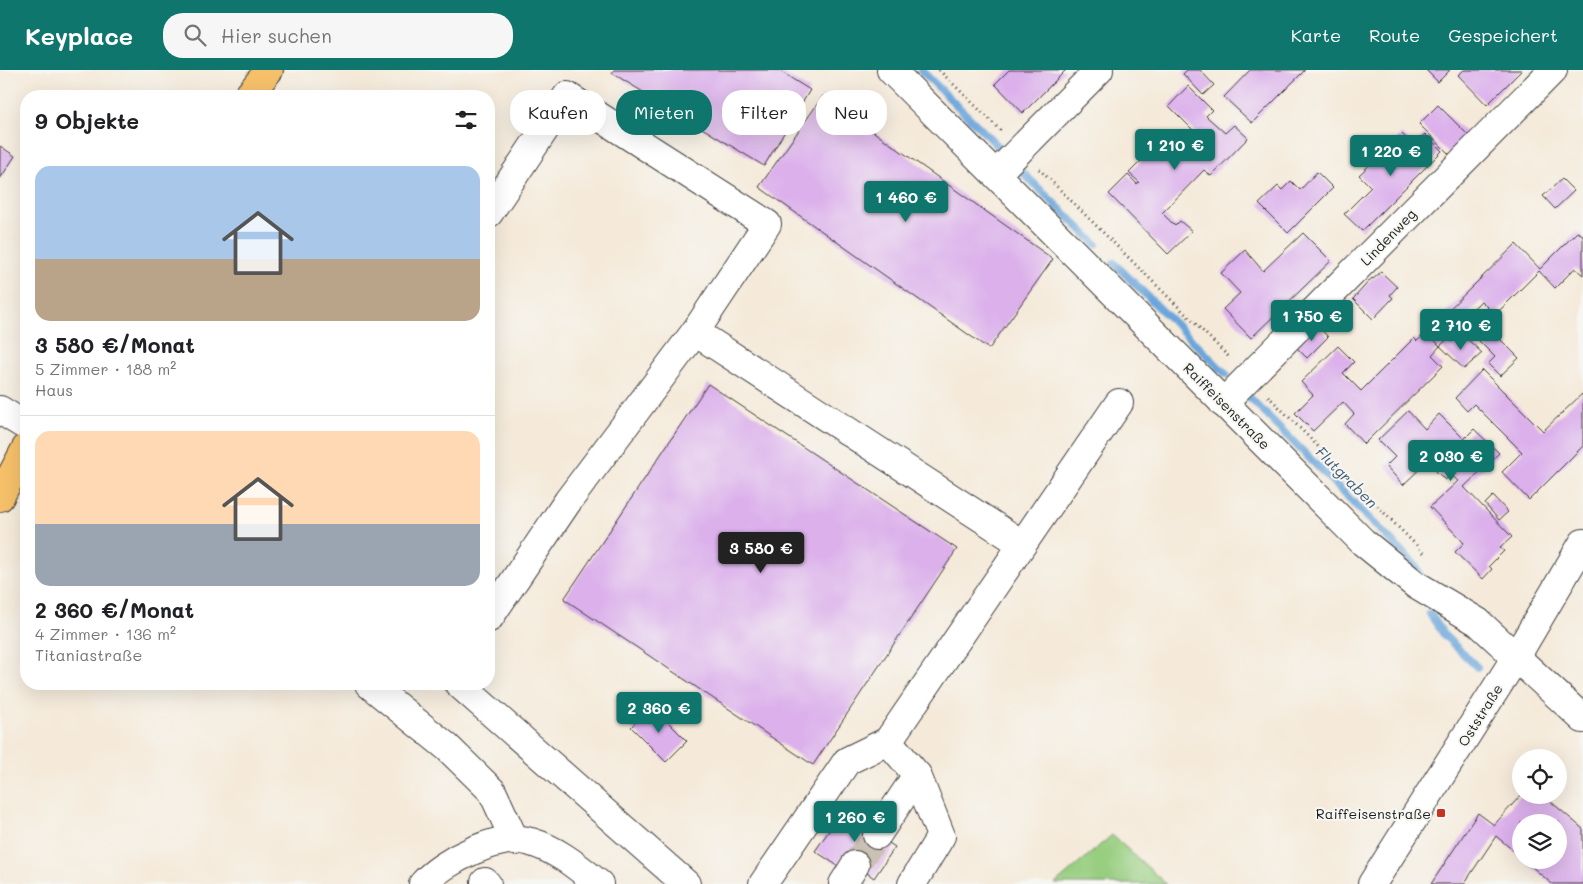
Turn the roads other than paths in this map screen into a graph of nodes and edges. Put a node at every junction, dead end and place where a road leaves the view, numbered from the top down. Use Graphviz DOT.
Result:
graph roads {
  1 [pos="269,70"];
  2 [pos="891,70"];
  3 [pos="1099,70"];
  4 [pos="1553,70"];
  5 [pos="253,90"];
  6 [pos="996,174"];
  7 [pos="495,204"];
  8 [pos="695,332"];
  9 [pos="1119,402"];
  10 [pos="1224,403"];
  11 [pos="0,410"];
  12 [pos="20,422"];
  13 [pos="20,459"];
  14 [pos="0,497"];
  15 [pos="1583,543"];
  16 [pos="1022,544"];
  17 [pos="495,609"];
  18 [pos="1516,657"];
  19 [pos="376,690"];
  20 [pos="466,690"];
  21 [pos="1583,718"];
  22 [pos="888,740"];
  23 [pos="917,775"];
  24 [pos="877,835"];
  25 [pos="516,842"];
  26 [pos="423,884"];
  27 [pos="599,884"];
  28 [pos="686,884"];
  29 [pos="763,884"];
  30 [pos="912,884"];
  31 [pos="1372,884"];
  1 -- 5 [label="main road"];
  2 -- 6 [label="street, Raiffeisenstraße"];
  3 -- 6 [label="street"];
  4 -- 10 [label="street, Lindenweg"];
  6 -- 10 [label="street, Raiffeisenstraße"];
  7 -- 8 [label="street"];
  8 -- 16 [label="street"];
  8 -- 17 [label="street"];
  9 -- 16 [label="street"];
  10 -- 18 [label="street, Raiffeisenstraße"];
  11 -- 12 [label="street"];
  13 -- 14 [label="main road"];
  15 -- 18 [label="street, Oststraße"];
  16 -- 22 [label="street"];
  18 -- 21 [label="street, Raiffeisenstraße"];
  18 -- 31 [label="street, Oststraße"];
  19 -- 25 [label="street"];
  20 -- 28 [label="street"];
  22 -- 23 [label="street"];
  22 -- 29 [label="street"];
  23 -- 24 [label="street"];
  23 -- 30 [label="street"];
  25 -- 26 [label="street"];
  25 -- 27 [label="street"];
}
